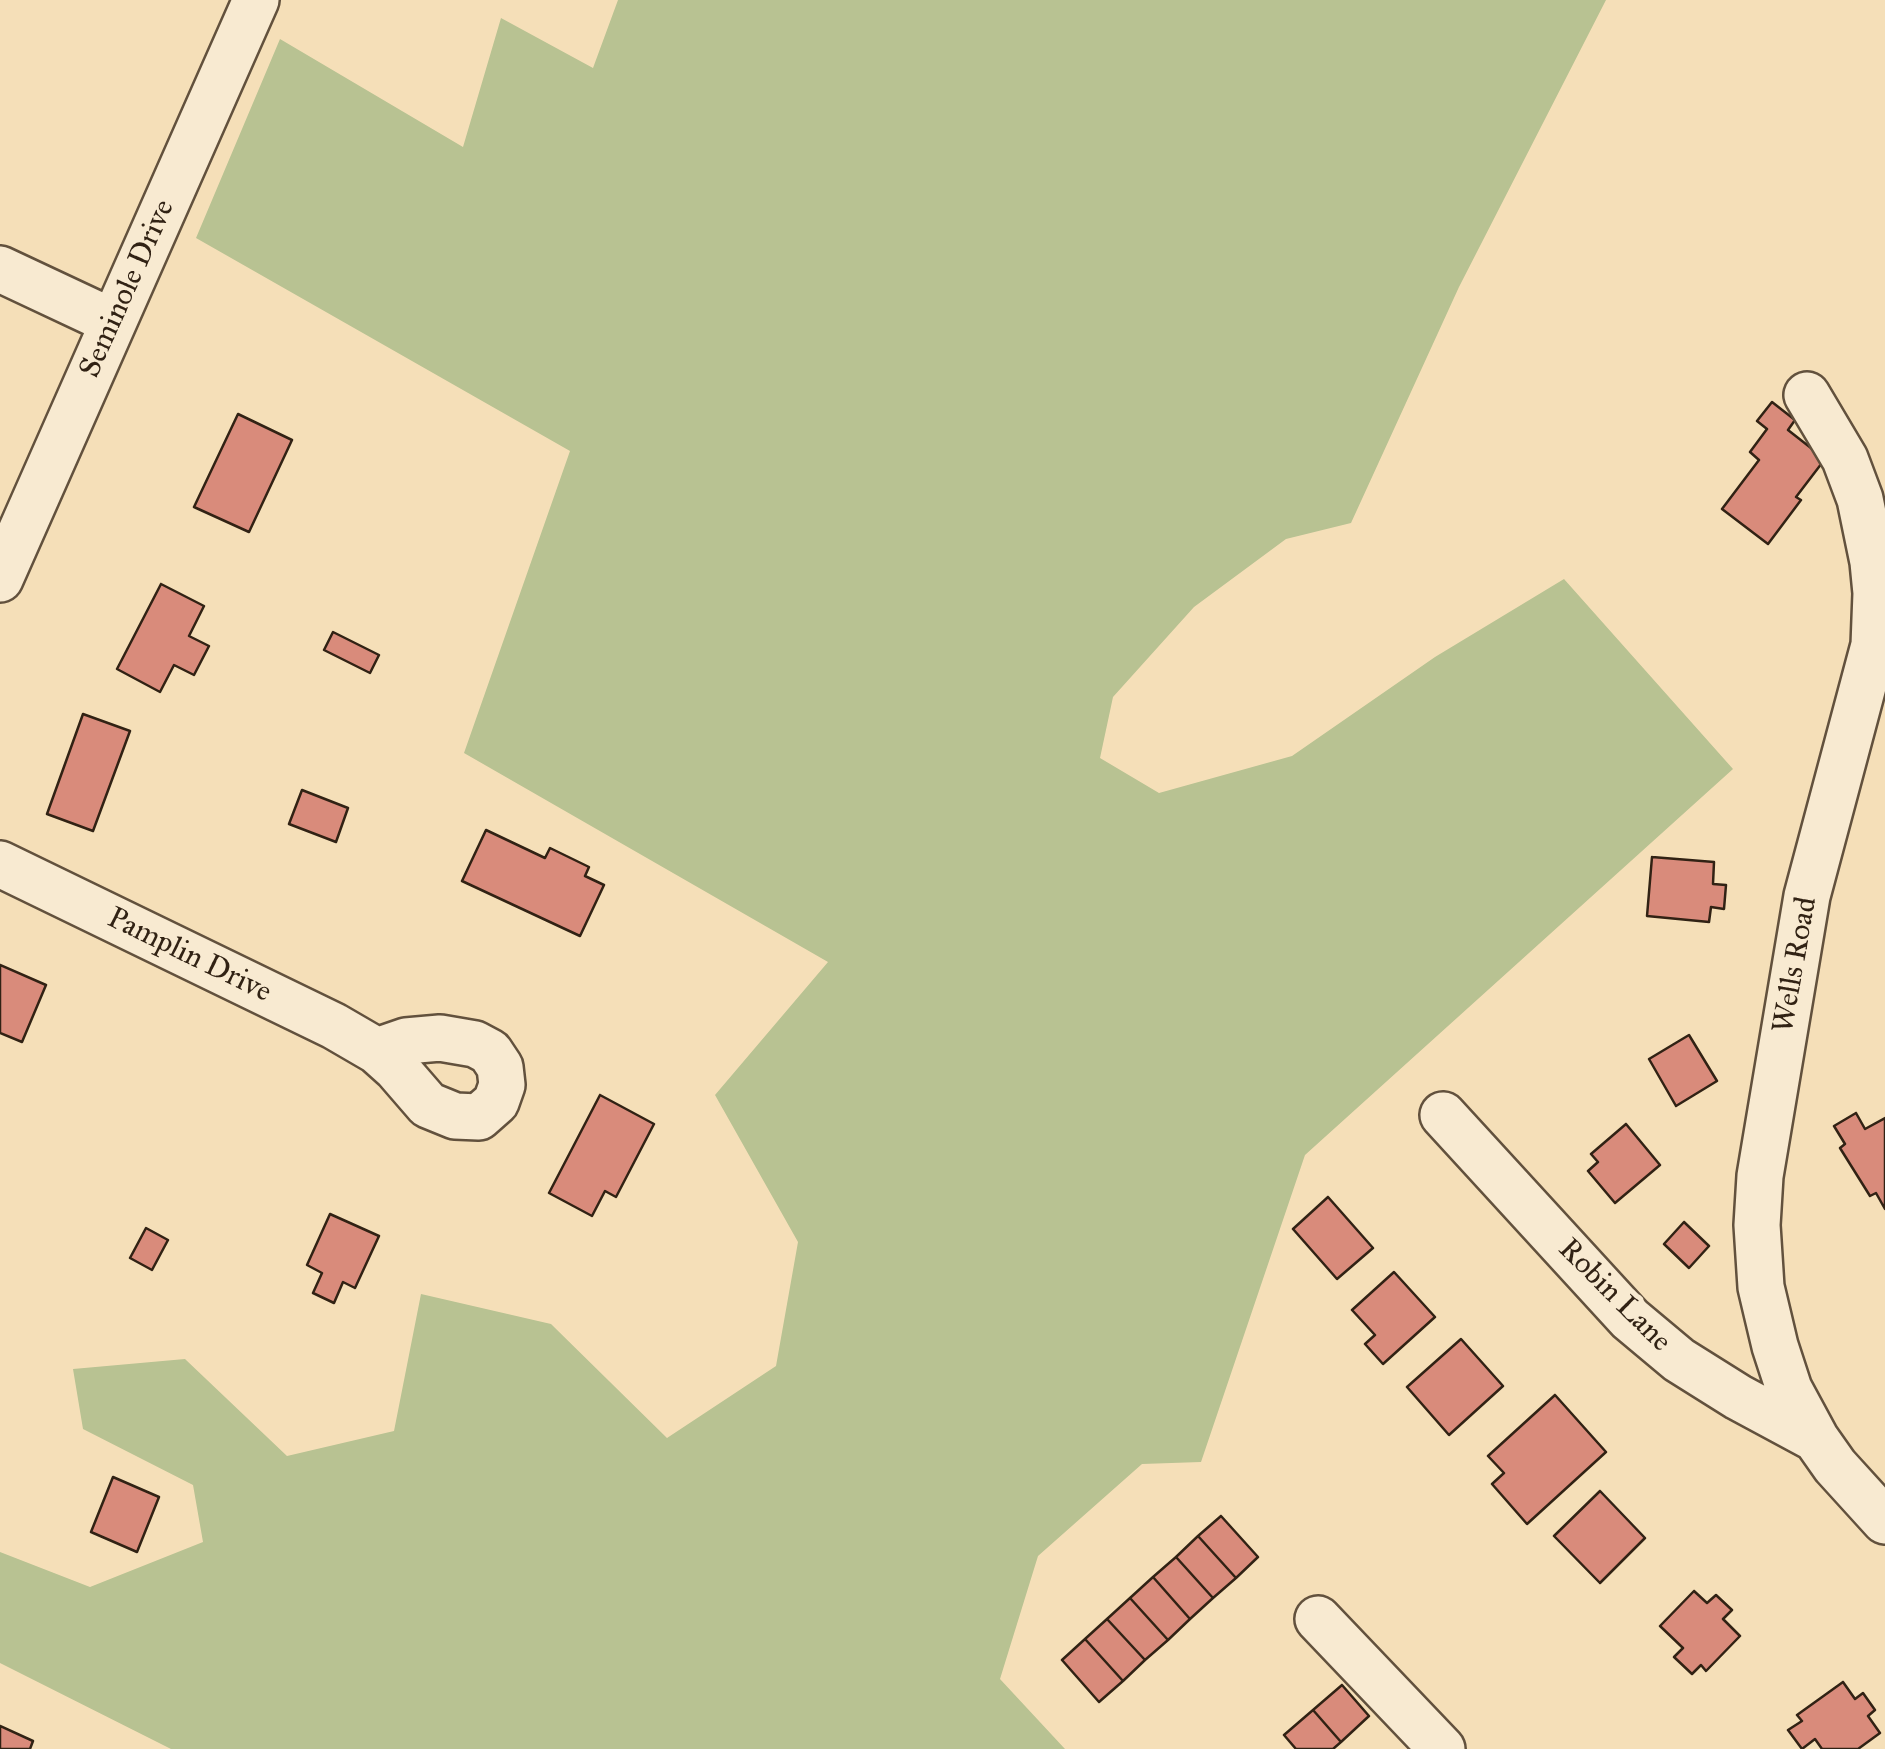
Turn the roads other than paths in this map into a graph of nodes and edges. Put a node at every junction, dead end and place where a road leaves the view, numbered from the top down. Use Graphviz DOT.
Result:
graph roads {
  1 [pos="256,0"];
  2 [pos="0,268"];
  3 [pos="114,322"];
  4 [pos="1807,395"];
  5 [pos="0,579"];
  6 [pos="0,864"];
  7 [pos="377,1051"];
  8 [pos="1444,1115"];
  9 [pos="1816,1439"];
  10 [pos="1885,1521"];
  11 [pos="1318,1619"];
  12 [pos="1442,1749"];
  1 -- 3 [label="street, Seminole Drive"];
  2 -- 3 [label="street"];
  3 -- 5 [label="street, Seminole Drive"];
  4 -- 9 [label="street, Wells Road"];
  6 -- 7 [label="street, Pamplin Drive"];
  8 -- 9 [label="street, Robin Lane"];
  9 -- 10 [label="street, Wells Road"];
  11 -- 12 [label="street"];
}
